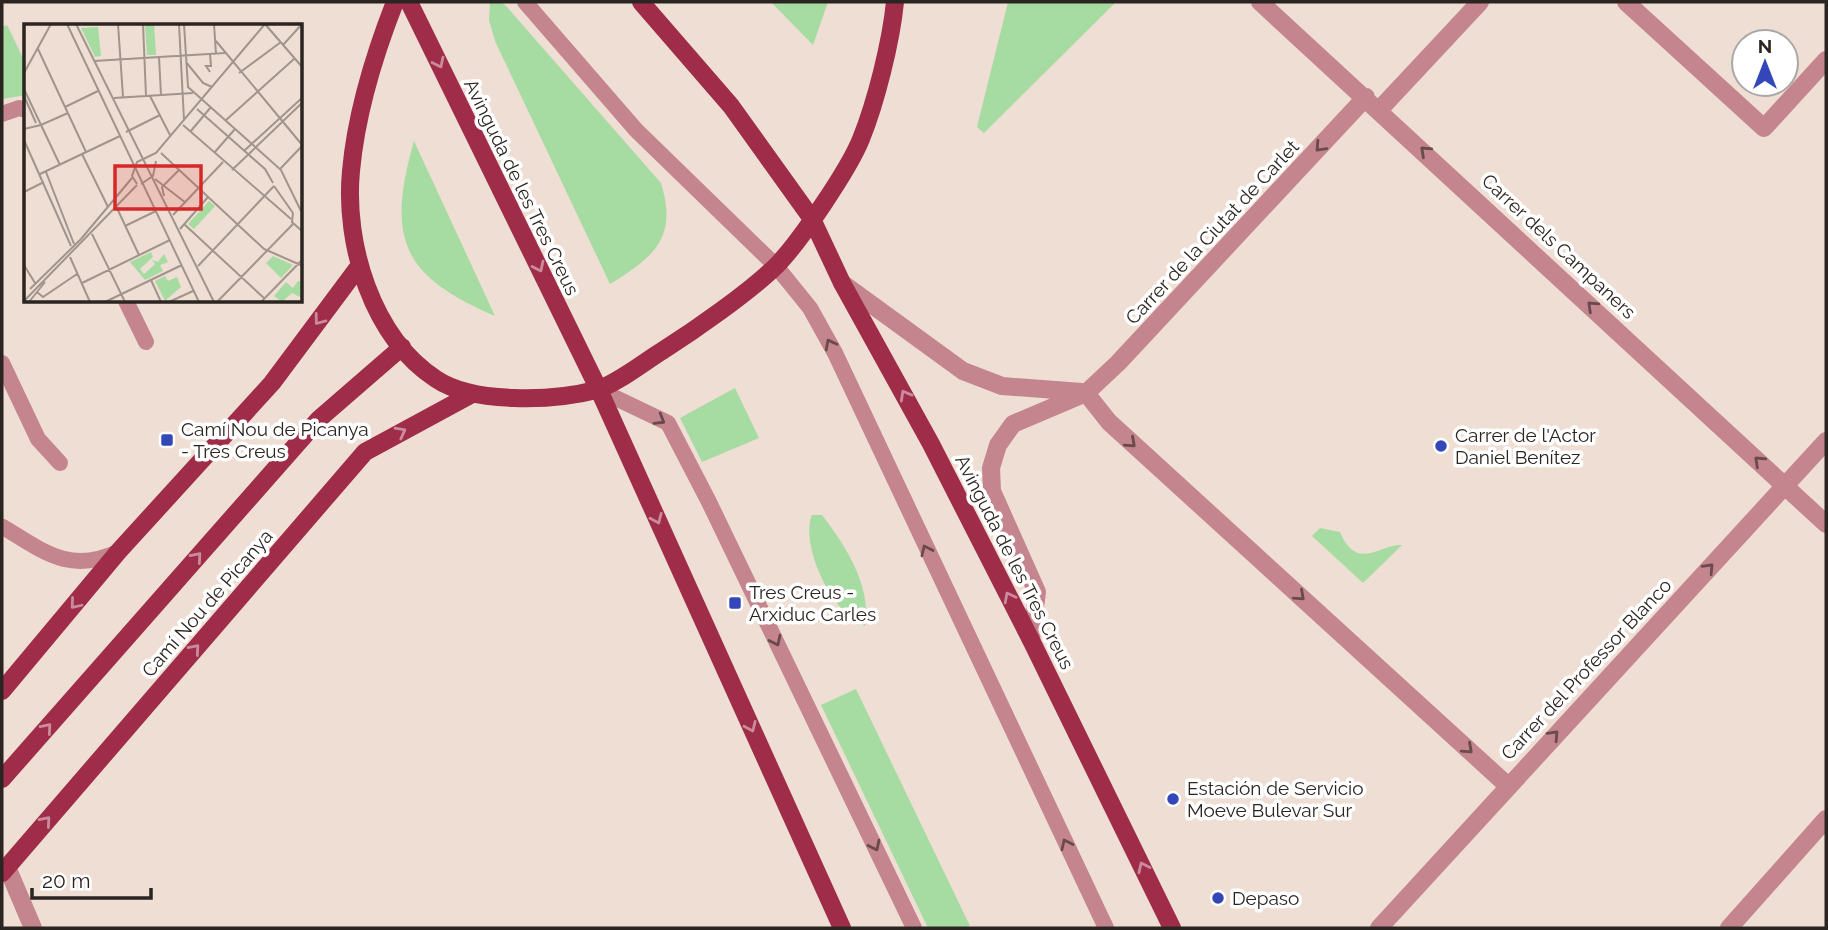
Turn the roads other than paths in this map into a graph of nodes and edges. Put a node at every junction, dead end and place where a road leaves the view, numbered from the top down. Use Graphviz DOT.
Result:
graph roads {
  1 [pos="395,2"];
  2 [pos="409,2"];
  3 [pos="525,2"];
  4 [pos="641,2"];
  5 [pos="895,2"];
  6 [pos="1260,2"];
  7 [pos="1480,2"];
  8 [pos="1626,2"];
  9 [pos="1826,60"];
  10 [pos="1366,97"];
  11 [pos="24,109"];
  12 [pos="1380,109"];
  13 [pos="2,114"];
  14 [pos="812,219"];
  15 [pos="360,265"];
  16 [pos="776,266"];
  17 [pos="842,283"];
  18 [pos="127,303"];
  19 [pos="146,342"];
  20 [pos="402,347"];
  21 [pos="2,363"];
  22 [pos="599,390"];
  23 [pos="1086,393"];
  24 [pos="472,394"];
  25 [pos="1826,441"];
  26 [pos="60,463"];
  27 [pos="1785,486"];
  28 [pos="1826,524"];
  29 [pos="3,527"];
  30 [pos="118,552"];
  31 [pos="1031,639"];
  32 [pos="2,691"];
  33 [pos="2,779"];
  34 [pos="1507,785"];
  35 [pos="1826,819"];
  36 [pos="4,870"];
  37 [pos="33,928"];
  38 [pos="842,928"];
  39 [pos="914,928"];
  40 [pos="1106,928"];
  41 [pos="1172,928"];
  42 [pos="1379,928"];
  43 [pos="1729,928"];
  1 -- 15 [label="main road"];
  2 -- 22 [label="main road, Avinguda de les Tres Creus, one-way"];
  3 -- 16 [label="lane"];
  4 -- 14 [label="main road, Avinguda de les Tres Creus"];
  5 -- 14 [label="main road"];
  6 -- 10 [label="street, Carrer dels Campaners"];
  7 -- 12 [label="street"];
  8 -- 9 [label="street"];
  10 -- 12 [label="street, Carrer dels Campaners"];
  10 -- 23 [label="street, Carrer de la Ciutat de Carlet, one-way"];
  11 -- 13 [label="lane"];
  27 -- 12 [label="street, Carrer dels Campaners, one-way"];
  14 -- 16 [label="main road"];
  14 -- 17 [label="main road, Avinguda de les Tres Creus"];
  15 -- 20 [label="main road"];
  15 -- 30 [label="main road, one-way"];
  16 -- 22 [label="main road"];
  40 -- 16 [label="lane, one-way"];
  17 -- 23 [label="street"];
  31 -- 17 [label="main road, Avinguda de les Tres Creus, one-way"];
  18 -- 19 [label="lane"];
  20 -- 24 [label="main road"];
  33 -- 20 [label="main road, one-way"];
  21 -- 26 [label="lane"];
  22 -- 24 [label="main road"];
  22 -- 38 [label="main road, Avinguda de les Tres Creus, one-way"];
  22 -- 39 [label="lane, one-way"];
  23 -- 31 [label="street"];
  23 -- 34 [label="street, one-way"];
  36 -- 24 [label="main road, Camí Nou de Picanya, one-way"];
  25 -- 27 [label="street, Carrer del Professor Blanco"];
  27 -- 28 [label="street, Carrer dels Campaners"];
  34 -- 27 [label="street, Carrer del Professor Blanco, one-way"];
  29 -- 30 [label="lane"];
  30 -- 32 [label="main road, one-way"];
  41 -- 31 [label="main road, Avinguda de les Tres Creus, one-way"];
  34 -- 42 [label="street, Carrer del Professor Blanco"];
  35 -- 43 [label="street"];
  36 -- 37 [label="street"];
}
